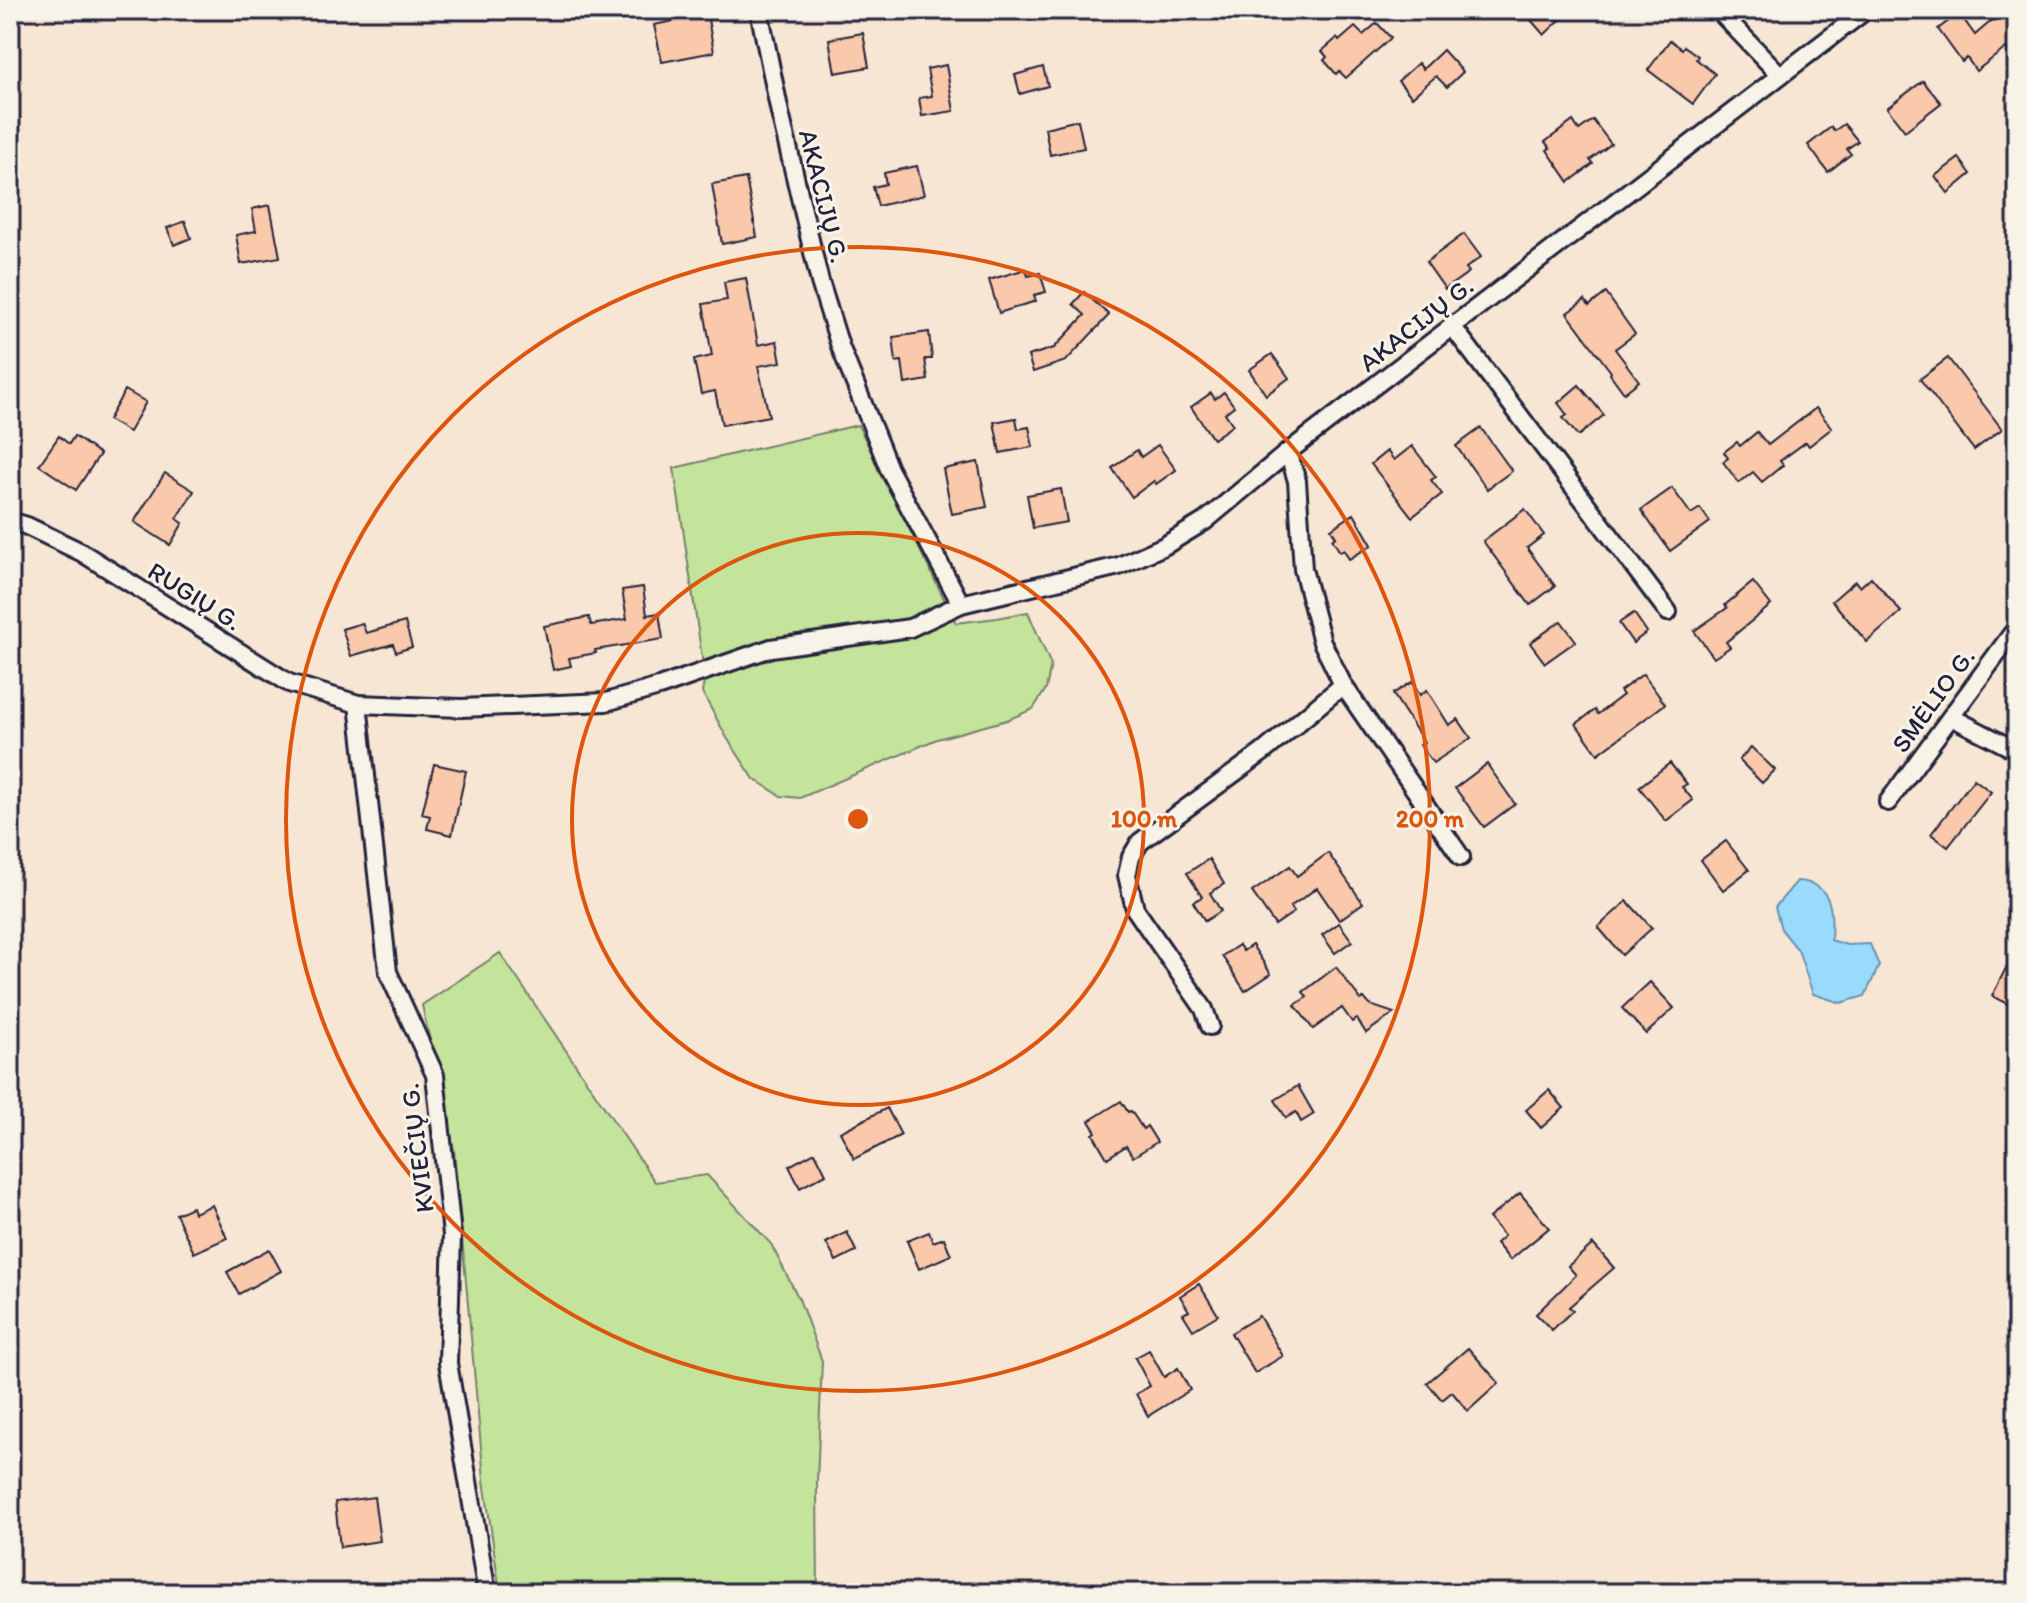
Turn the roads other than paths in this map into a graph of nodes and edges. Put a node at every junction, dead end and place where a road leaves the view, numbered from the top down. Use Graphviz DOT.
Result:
graph roads {
  1 [pos="759,10"];
  2 [pos="1718,10"];
  3 [pos="1866,10"];
  4 [pos="1780,75"];
  5 [pos="1452,326"];
  6 [pos="1288,452"];
  7 [pos="10,521"];
  8 [pos="961,604"];
  9 [pos="1668,612"];
  10 [pos="2017,627"];
  11 [pos="1343,685"];
  12 [pos="358,704"];
  13 [pos="1951,717"];
  14 [pos="2017,751"];
  15 [pos="1888,802"];
  16 [pos="1461,857"];
  17 [pos="1210,1026"];
  18 [pos="487,1593"];
  1 -- 8 [label="street, AKACIJŲ G."];
  2 -- 4 [label="street"];
  3 -- 4 [label="street, AKACIJŲ G."];
  4 -- 5 [label="street, AKACIJŲ G."];
  5 -- 6 [label="street, AKACIJŲ G."];
  5 -- 9 [label="street"];
  6 -- 8 [label="street, AKACIJŲ G."];
  6 -- 11 [label="street"];
  7 -- 12 [label="street, RUGIŲ G."];
  8 -- 12 [label="street, AKACIJŲ G."];
  10 -- 13 [label="street, SMĖLIO G."];
  11 -- 16 [label="street"];
  11 -- 17 [label="street"];
  12 -- 18 [label="street, KVIEČIŲ G."];
  13 -- 14 [label="street"];
  13 -- 15 [label="street, SMĖLIO G."];
}
